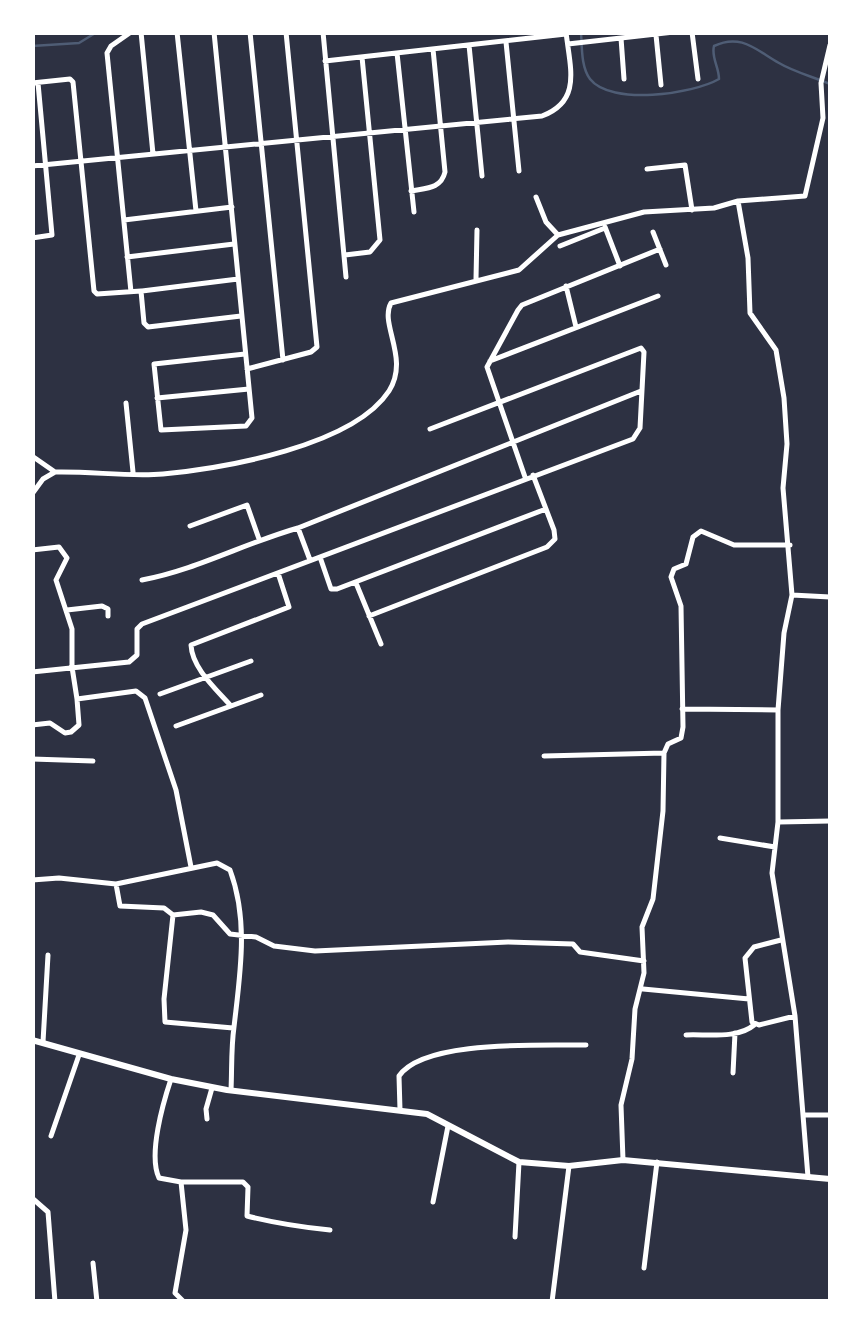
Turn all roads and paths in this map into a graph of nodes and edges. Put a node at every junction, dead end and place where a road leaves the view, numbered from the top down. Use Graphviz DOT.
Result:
graph roads {
  1 [pos="131,32"];
  2 [pos="140,32"];
  3 [pos="177,32"];
  4 [pos="214,32"];
  5 [pos="250,32"];
  6 [pos="286,32"];
  7 [pos="322,32"];
  8 [pos="674,32"];
  9 [pos="692,32"];
  10 [pos="567,33"];
  11 [pos="656,35"];
  12 [pos="621,38"];
  13 [pos="506,42"];
  14 [pos="568,44"];
  15 [pos="830,45"];
  16 [pos="468,46"];
  17 [pos="433,49"];
  18 [pos="397,53"];
  19 [pos="362,57"];
  20 [pos="325,61"];
  21 [pos="698,78"];
  22 [pos="624,80"];
  23 [pos="35,83"];
  24 [pos="661,85"];
  25 [pos="513,119"];
  26 [pos="477,123"];
  27 [pos="441,126"];
  28 [pos="405,130"];
  29 [pos="368,133"];
  30 [pos="334,138"];
  31 [pos="298,140"];
  32 [pos="260,144"];
  33 [pos="226,147"];
  34 [pos="189,152"];
  35 [pos="153,154"];
  36 [pos="118,157"];
  37 [pos="83,160"];
  38 [pos="47,164"];
  39 [pos="32,166"];
  40 [pos="647,169"];
  41 [pos="519,171"];
  42 [pos="482,176"];
  43 [pos="411,191"];
  44 [pos="536,196"];
  45 [pos="738,201"];
  46 [pos="232,207"];
  47 [pos="692,210"];
  48 [pos="196,211"];
  49 [pos="414,212"];
  50 [pos="124,220"];
  51 [pos="604,226"];
  52 [pos="477,230"];
  53 [pos="653,232"];
  54 [pos="558,235"];
  55 [pos="32,238"];
  56 [pos="235,244"];
  57 [pos="560,246"];
  58 [pos="660,249"];
  59 [pos="345,255"];
  60 [pos="127,257"];
  61 [pos="666,265"];
  62 [pos="620,266"];
  63 [pos="346,277"];
  64 [pos="238,279"];
  65 [pos="476,279"];
  66 [pos="566,286"];
  67 [pos="141,291"];
  68 [pos="131,292"];
  69 [pos="658,296"];
  70 [pos="242,316"];
  71 [pos="576,327"];
  72 [pos="245,354"];
  73 [pos="283,360"];
  74 [pos="487,362"];
  75 [pos="247,369"];
  76 [pos="249,389"];
  77 [pos="641,391"];
  78 [pos="156,398"];
  79 [pos="498,402"];
  80 [pos="126,403"];
  81 [pos="430,429"];
  82 [pos="511,441"];
  83 [pos="32,456"];
  84 [pos="56,472"];
  85 [pos="133,472"];
  86 [pos="529,476"];
  87 [pos="32,494"];
  88 [pos="546,509"];
  89 [pos="190,526"];
  90 [pos="298,528"];
  91 [pos="259,539"];
  92 [pos="790,545"];
  93 [pos="32,550"];
  94 [pos="320,557"];
  95 [pos="310,560"];
  96 [pos="278,573"];
  97 [pos="142,580"];
  98 [pos="356,583"];
  99 [pos="792,594"];
  100 [pos="830,596"];
  101 [pos="67,610"];
  102 [pos="108,616"];
  103 [pos="369,616"];
  104 [pos="381,644"];
  105 [pos="251,661"];
  106 [pos="72,667"];
  107 [pos="32,672"];
  108 [pos="205,678"];
  109 [pos="160,694"];
  110 [pos="261,696"];
  111 [pos="77,700"];
  112 [pos="230,706"];
  113 [pos="682,709"];
  114 [pos="778,710"];
  115 [pos="32,725"];
  116 [pos="176,726"];
  117 [pos="664,753"];
  118 [pos="544,756"];
  119 [pos="32,759"];
  120 [pos="93,761"];
  121 [pos="830,821"];
  122 [pos="778,822"];
  123 [pos="720,838"];
  124 [pos="774,848"];
  125 [pos="191,866"];
  126 [pos="32,880"];
  127 [pos="116,884"];
  128 [pos="172,915"];
  129 [pos="241,934"];
  130 [pos="781,940"];
  131 [pos="48,955"];
  132 [pos="644,961"];
  133 [pos="641,988"];
  134 [pos="749,999"];
  135 [pos="794,1016"];
  136 [pos="754,1024"];
  137 [pos="234,1028"];
  138 [pos="735,1033"];
  139 [pos="686,1035"];
  140 [pos="32,1040"];
  141 [pos="43,1044"];
  142 [pos="586,1045"];
  143 [pos="79,1055"];
  144 [pos="733,1072"];
  145 [pos="171,1079"];
  146 [pos="212,1087"];
  147 [pos="231,1090"];
  148 [pos="400,1110"];
  149 [pos="804,1115"];
  150 [pos="830,1115"];
  151 [pos="206,1119"];
  152 [pos="448,1123"];
  153 [pos="50,1136"];
  154 [pos="623,1160"];
  155 [pos="519,1162"];
  156 [pos="657,1162"];
  157 [pos="569,1166"];
  158 [pos="808,1178"];
  159 [pos="830,1179"];
  160 [pos="181,1182"];
  161 [pos="32,1198"];
  162 [pos="433,1202"];
  163 [pos="330,1230"];
  164 [pos="514,1237"];
  165 [pos="93,1263"];
  166 [pos="644,1268"];
  167 [pos="55,1302"];
  168 [pos="97,1302"];
  169 [pos="184,1302"];
  170 [pos="552,1302"];
  1 -- 36 [label="street"];
  2 -- 35 [label="street"];
  3 -- 34 [label="street"];
  4 -- 33 [label="street"];
  5 -- 32 [label="street"];
  6 -- 31 [label="street"];
  7 -- 20 [label="street"];
  8 -- 11 [label="street"];
  9 -- 21 [label="street"];
  10 -- 13 [label="street"];
  10 -- 14 [label="street"];
  11 -- 12 [label="street"];
  11 -- 24 [label="street"];
  12 -- 14 [label="street"];
  12 -- 22 [label="street"];
  13 -- 16 [label="street"];
  13 -- 25 [label="street"];
  14 -- 25 [label="street"];
  15 -- 45 [label="street"];
  16 -- 17 [label="street"];
  16 -- 26 [label="street"];
  17 -- 18 [label="street"];
  17 -- 27 [label="street"];
  18 -- 19 [label="street"];
  18 -- 28 [label="street"];
  19 -- 20 [label="street"];
  19 -- 29 [label="street"];
  20 -- 30 [label="street"];
  23 -- 37 [label="street"];
  23 -- 38 [label="street"];
  25 -- 26 [label="street"];
  25 -- 41 [label="street"];
  26 -- 27 [label="street"];
  26 -- 42 [label="street"];
  27 -- 28 [label="street"];
  27 -- 43 [label="street"];
  28 -- 29 [label="street"];
  28 -- 43 [label="street"];
  29 -- 30 [label="street"];
  29 -- 59 [label="street"];
  30 -- 31 [label="street"];
  30 -- 59 [label="street"];
  31 -- 32 [label="street"];
  31 -- 73 [label="street"];
  32 -- 33 [label="street"];
  32 -- 73 [label="street"];
  33 -- 34 [label="street"];
  33 -- 46 [label="street"];
  34 -- 35 [label="street"];
  34 -- 48 [label="street"];
  35 -- 36 [label="street"];
  36 -- 37 [label="street"];
  36 -- 50 [label="street"];
  37 -- 38 [label="street"];
  37 -- 68 [label="street"];
  38 -- 39 [label="street"];
  38 -- 55 [label="street"];
  40 -- 47 [label="street"];
  43 -- 49 [label="street"];
  44 -- 54 [label="street"];
  45 -- 47 [label="street"];
  45 -- 92 [label="street"];
  46 -- 48 [label="street"];
  46 -- 56 [label="street"];
  47 -- 51 [label="street"];
  48 -- 50 [label="street"];
  50 -- 60 [label="street"];
  51 -- 54 [label="street"];
  51 -- 57 [label="street"];
  51 -- 62 [label="street"];
  52 -- 65 [label="street"];
  53 -- 58 [label="street"];
  54 -- 65 [label="street"];
  56 -- 60 [label="street"];
  56 -- 64 [label="street"];
  58 -- 61 [label="street"];
  58 -- 62 [label="street"];
  59 -- 63 [label="street"];
  60 -- 68 [label="street"];
  62 -- 66 [label="street"];
  64 -- 67 [label="street"];
  64 -- 70 [label="street"];
  65 -- 85 [label="street"];
  66 -- 71 [label="street"];
  66 -- 74 [label="street"];
  67 -- 68 [label="street"];
  67 -- 70 [label="street"];
  69 -- 71 [label="street"];
  70 -- 72 [label="street"];
  71 -- 74 [label="street"];
  72 -- 75 [label="street"];
  72 -- 78 [label="street"];
  73 -- 75 [label="street"];
  74 -- 79 [label="street"];
  75 -- 76 [label="street"];
  76 -- 78 [label="street"];
  76 -- 78 [label="street"];
  77 -- 79 [label="street"];
  77 -- 82 [label="street"];
  77 -- 86 [label="street"];
  79 -- 81 [label="street"];
  79 -- 82 [label="street"];
  80 -- 85 [label="street"];
  82 -- 86 [label="street"];
  82 -- 90 [label="street"];
  83 -- 84 [label="street"];
  84 -- 85 [label="street"];
  84 -- 87 [label="street"];
  86 -- 88 [label="street"];
  86 -- 94 [label="street"];
  88 -- 98 [label="street"];
  88 -- 103 [label="street"];
  89 -- 91 [label="street"];
  90 -- 91 [label="street"];
  90 -- 95 [label="street"];
  91 -- 97 [label="street"];
  92 -- 99 [label="street"];
  92 -- 113 [label="street"];
  93 -- 101 [label="street"];
  94 -- 95 [label="street"];
  94 -- 98 [label="street"];
  95 -- 96 [label="street"];
  96 -- 106 [label="street"];
  96 -- 108 [label="street"];
  98 -- 103 [label="street"];
  99 -- 100 [label="street"];
  99 -- 114 [label="street"];
  101 -- 102 [label="street"];
  101 -- 106 [label="street"];
  103 -- 104 [label="street"];
  105 -- 108 [label="street"];
  106 -- 107 [label="street"];
  106 -- 111 [label="street"];
  108 -- 109 [label="street"];
  108 -- 112 [label="street"];
  110 -- 112 [label="street"];
  111 -- 115 [label="street"];
  111 -- 125 [label="street"];
  112 -- 116 [label="street"];
  113 -- 114 [label="street"];
  113 -- 117 [label="street"];
  114 -- 122 [label="street"];
  117 -- 118 [label="street"];
  117 -- 132 [label="street"];
  119 -- 120 [label="street"];
  121 -- 122 [label="street"];
  122 -- 124 [label="street"];
  123 -- 124 [label="street"];
  124 -- 130 [label="street"];
  125 -- 127 [label="street"];
  125 -- 129 [label="street"];
  126 -- 127 [label="street"];
  127 -- 128 [label="street"];
  128 -- 129 [label="street"];
  128 -- 137 [label="street"];
  129 -- 132 [label="street"];
  129 -- 137 [label="street"];
  130 -- 134 [label="street"];
  130 -- 135 [label="street"];
  131 -- 141 [label="street"];
  132 -- 133 [label="street"];
  133 -- 134 [label="street"];
  133 -- 154 [label="street"];
  134 -- 136 [label="street"];
  135 -- 136 [label="street"];
  135 -- 149 [label="street"];
  136 -- 138 [label="street"];
  137 -- 147 [label="street"];
  138 -- 139 [label="street"];
  138 -- 144 [label="street"];
  140 -- 141 [label="street"];
  141 -- 143 [label="street"];
  142 -- 148 [label="street"];
  143 -- 145 [label="street"];
  143 -- 153 [label="street"];
  145 -- 146 [label="street"];
  145 -- 160 [label="street"];
  146 -- 147 [label="street"];
  146 -- 151 [label="street"];
  147 -- 148 [label="street"];
  148 -- 152 [label="street"];
  149 -- 150 [label="street"];
  149 -- 158 [label="street"];
  152 -- 155 [label="street"];
  152 -- 162 [label="street"];
  154 -- 156 [label="street"];
  154 -- 157 [label="street"];
  155 -- 157 [label="street"];
  155 -- 164 [label="street"];
  156 -- 158 [label="street"];
  156 -- 166 [label="street"];
  157 -- 170 [label="street"];
  158 -- 159 [label="street"];
  160 -- 163 [label="street"];
  160 -- 169 [label="street"];
  161 -- 167 [label="street"];
  165 -- 168 [label="street"];
}
